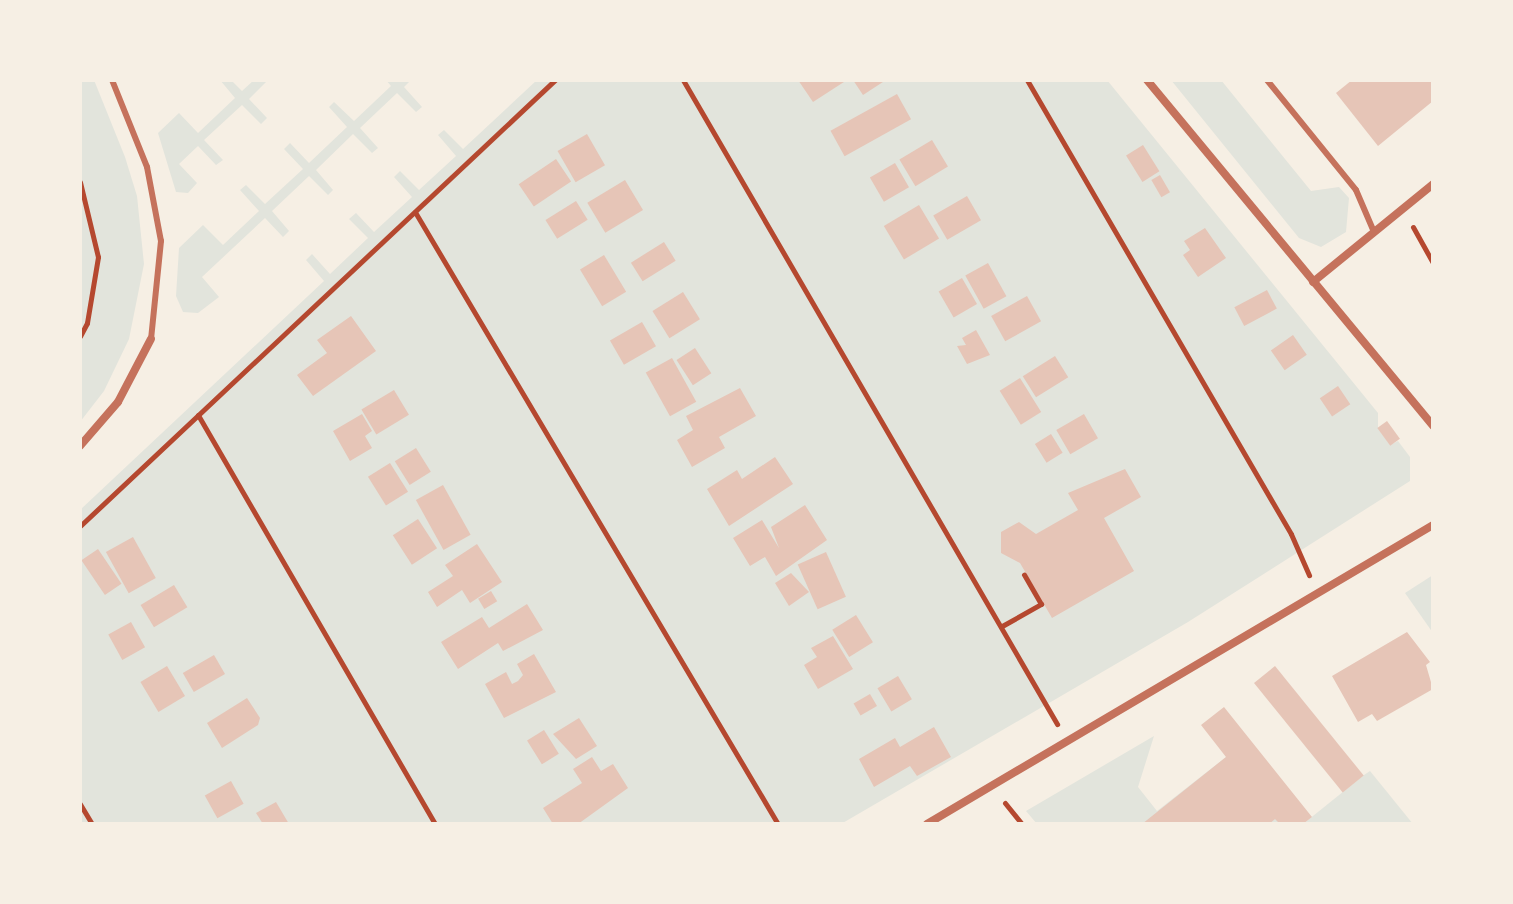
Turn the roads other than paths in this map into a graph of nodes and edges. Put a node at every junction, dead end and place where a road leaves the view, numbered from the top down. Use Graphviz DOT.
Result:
graph roads {
  1 [pos="112,80"];
  2 [pos="1147,80"];
  3 [pos="1267,80"];
  4 [pos="1433,184"];
  5 [pos="1374,232"];
  6 [pos="1313,282"];
  7 [pos="151,339"];
  8 [pos="1433,426"];
  9 [pos="80,446"];
  10 [pos="1433,525"];
  11 [pos="927,824"];
  1 -- 7 [label="lane"];
  2 -- 6 [label="street"];
  3 -- 5 [label="lane"];
  4 -- 5 [label="street"];
  5 -- 6 [label="street"];
  6 -- 8 [label="street"];
  7 -- 9 [label="street"];
  10 -- 11 [label="street"];
}
